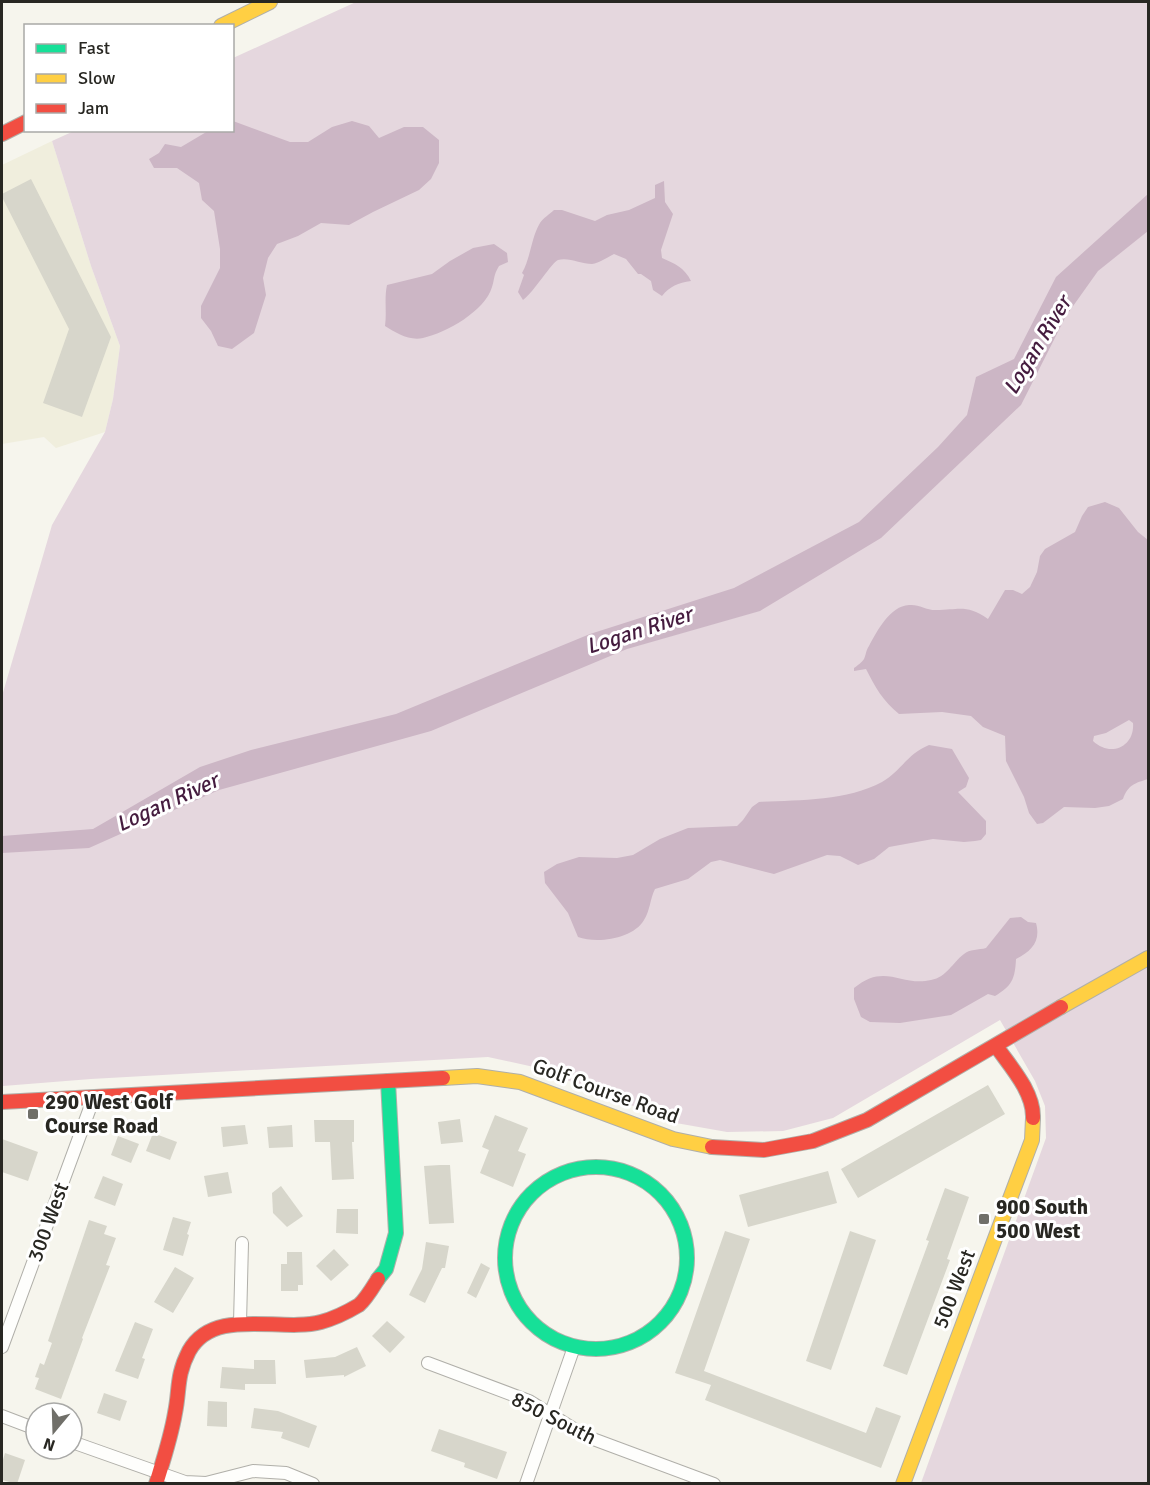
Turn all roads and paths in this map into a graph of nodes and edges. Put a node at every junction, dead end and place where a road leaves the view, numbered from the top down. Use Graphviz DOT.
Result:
graph roads {
  1 [pos="270,2"];
  2 [pos="225,24"];
  3 [pos="24,123"];
  4 [pos="2,134"];
  5 [pos="1149,958"];
  6 [pos="996,1046"];
  7 [pos="388,1081"];
  8 [pos="94,1097"];
  9 [pos="2,1102"];
  10 [pos="242,1243"];
  11 [pos="240,1323"];
  12 [pos="2,1347"];
  13 [pos="574,1347"];
  14 [pos="428,1363"];
  15 [pos="551,1414"];
  16 [pos="2,1416"];
  17 [pos="24,1424"];
  18 [pos="84,1447"];
  19 [pos="158,1478"];
  20 [pos="313,1484"];
  21 [pos="526,1484"];
  22 [pos="714,1484"];
  23 [pos="903,1484"];
  1 -- 2 [label="main road"];
  3 -- 4 [label="main road"];
  5 -- 6 [label="main road, Golf Course Road"];
  6 -- 7 [label="main road, Golf Course Road"];
  6 -- 23 [label="main road, 500 West"];
  7 -- 8 [label="main road, Golf Course Road"];
  7 -- 11 [label="main road"];
  8 -- 9 [label="main road, Golf Course Road"];
  8 -- 12 [label="street, 300 West"];
  10 -- 11 [label="street"];
  11 -- 19 [label="main road"];
  13 -- 13 [label="main road"];
  13 -- 15 [label="street"];
  14 -- 15 [label="street, 850 South"];
  15 -- 21 [label="street"];
  15 -- 22 [label="street, 850 South"];
  16 -- 17 [label="street"];
  18 -- 19 [label="street"];
  19 -- 20 [label="street"];
}
